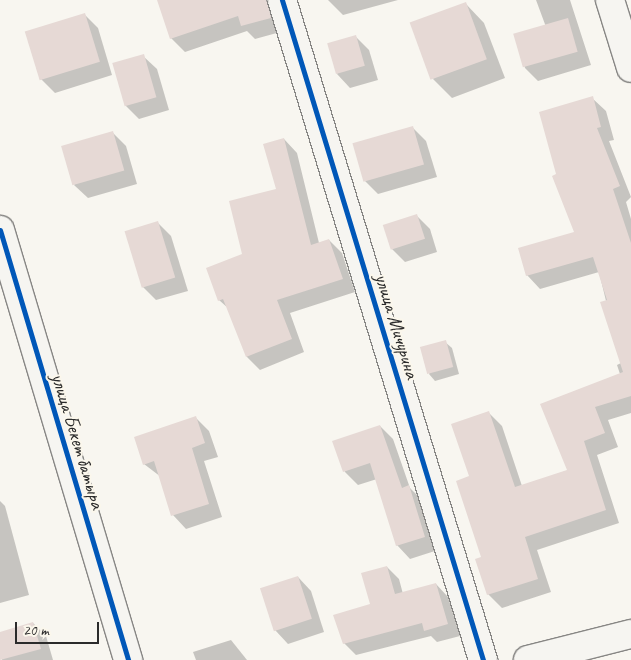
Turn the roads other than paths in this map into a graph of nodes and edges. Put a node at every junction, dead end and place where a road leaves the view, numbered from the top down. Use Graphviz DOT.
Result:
graph roads {
  1 [pos="282,0"];
  2 [pos="610,0"];
  3 [pos="631,68"];
  4 [pos="0,230"];
  5 [pos="631,634"];
  6 [pos="128,660"];
  7 [pos="483,660"];
  8 [pos="528,660"];
  1 -- 7 [label="street, улица Мичурина"];
  2 -- 3 [label="street"];
  4 -- 6 [label="street, улица Бекет батыра"];
  5 -- 8 [label="street"];
}
